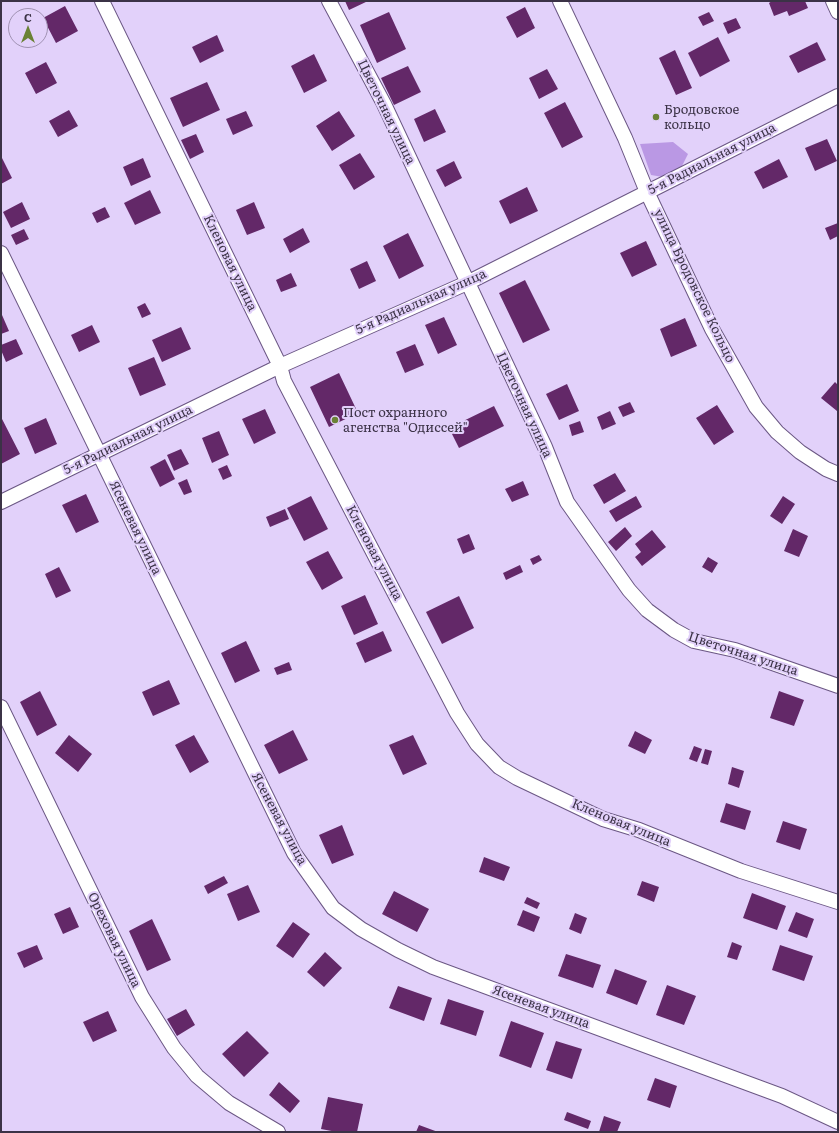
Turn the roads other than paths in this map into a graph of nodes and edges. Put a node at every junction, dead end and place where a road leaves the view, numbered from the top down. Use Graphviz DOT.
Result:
graph roads {
  1 [pos="102,1"];
  2 [pos="329,1"];
  3 [pos="560,1"];
  4 [pos="833,1"];
  5 [pos="838,12"];
  6 [pos="838,96"];
  7 [pos="648,192"];
  8 [pos="1,252"];
  9 [pos="467,283"];
  10 [pos="280,366"];
  11 [pos="99,454"];
  12 [pos="838,474"];
  13 [pos="1,502"];
  14 [pos="838,686"];
  15 [pos="1,707"];
  16 [pos="838,902"];
  17 [pos="838,1122"];
  18 [pos="278,1132"];
  1 -- 10 [label="street, Кленовая улица"];
  2 -- 9 [label="street, Цветочная улица"];
  3 -- 7 [label="street, улица Бродовское Кольцо"];
  4 -- 5 [label="street"];
  6 -- 7 [label="street, 5-я Радиальная улица"];
  7 -- 9 [label="street, 5-я Радиальная улица"];
  7 -- 12 [label="street, улица Бродовское Кольцо"];
  8 -- 11 [label="street, Ясеневая улица"];
  9 -- 10 [label="street, 5-я Радиальная улица"];
  9 -- 14 [label="street, Цветочная улица"];
  10 -- 11 [label="street, 5-я Радиальная улица"];
  10 -- 16 [label="street, Кленовая улица"];
  11 -- 13 [label="street, 5-я Радиальная улица"];
  11 -- 17 [label="street, Ясеневая улица"];
  15 -- 18 [label="street, Ореховая улица"];
}
